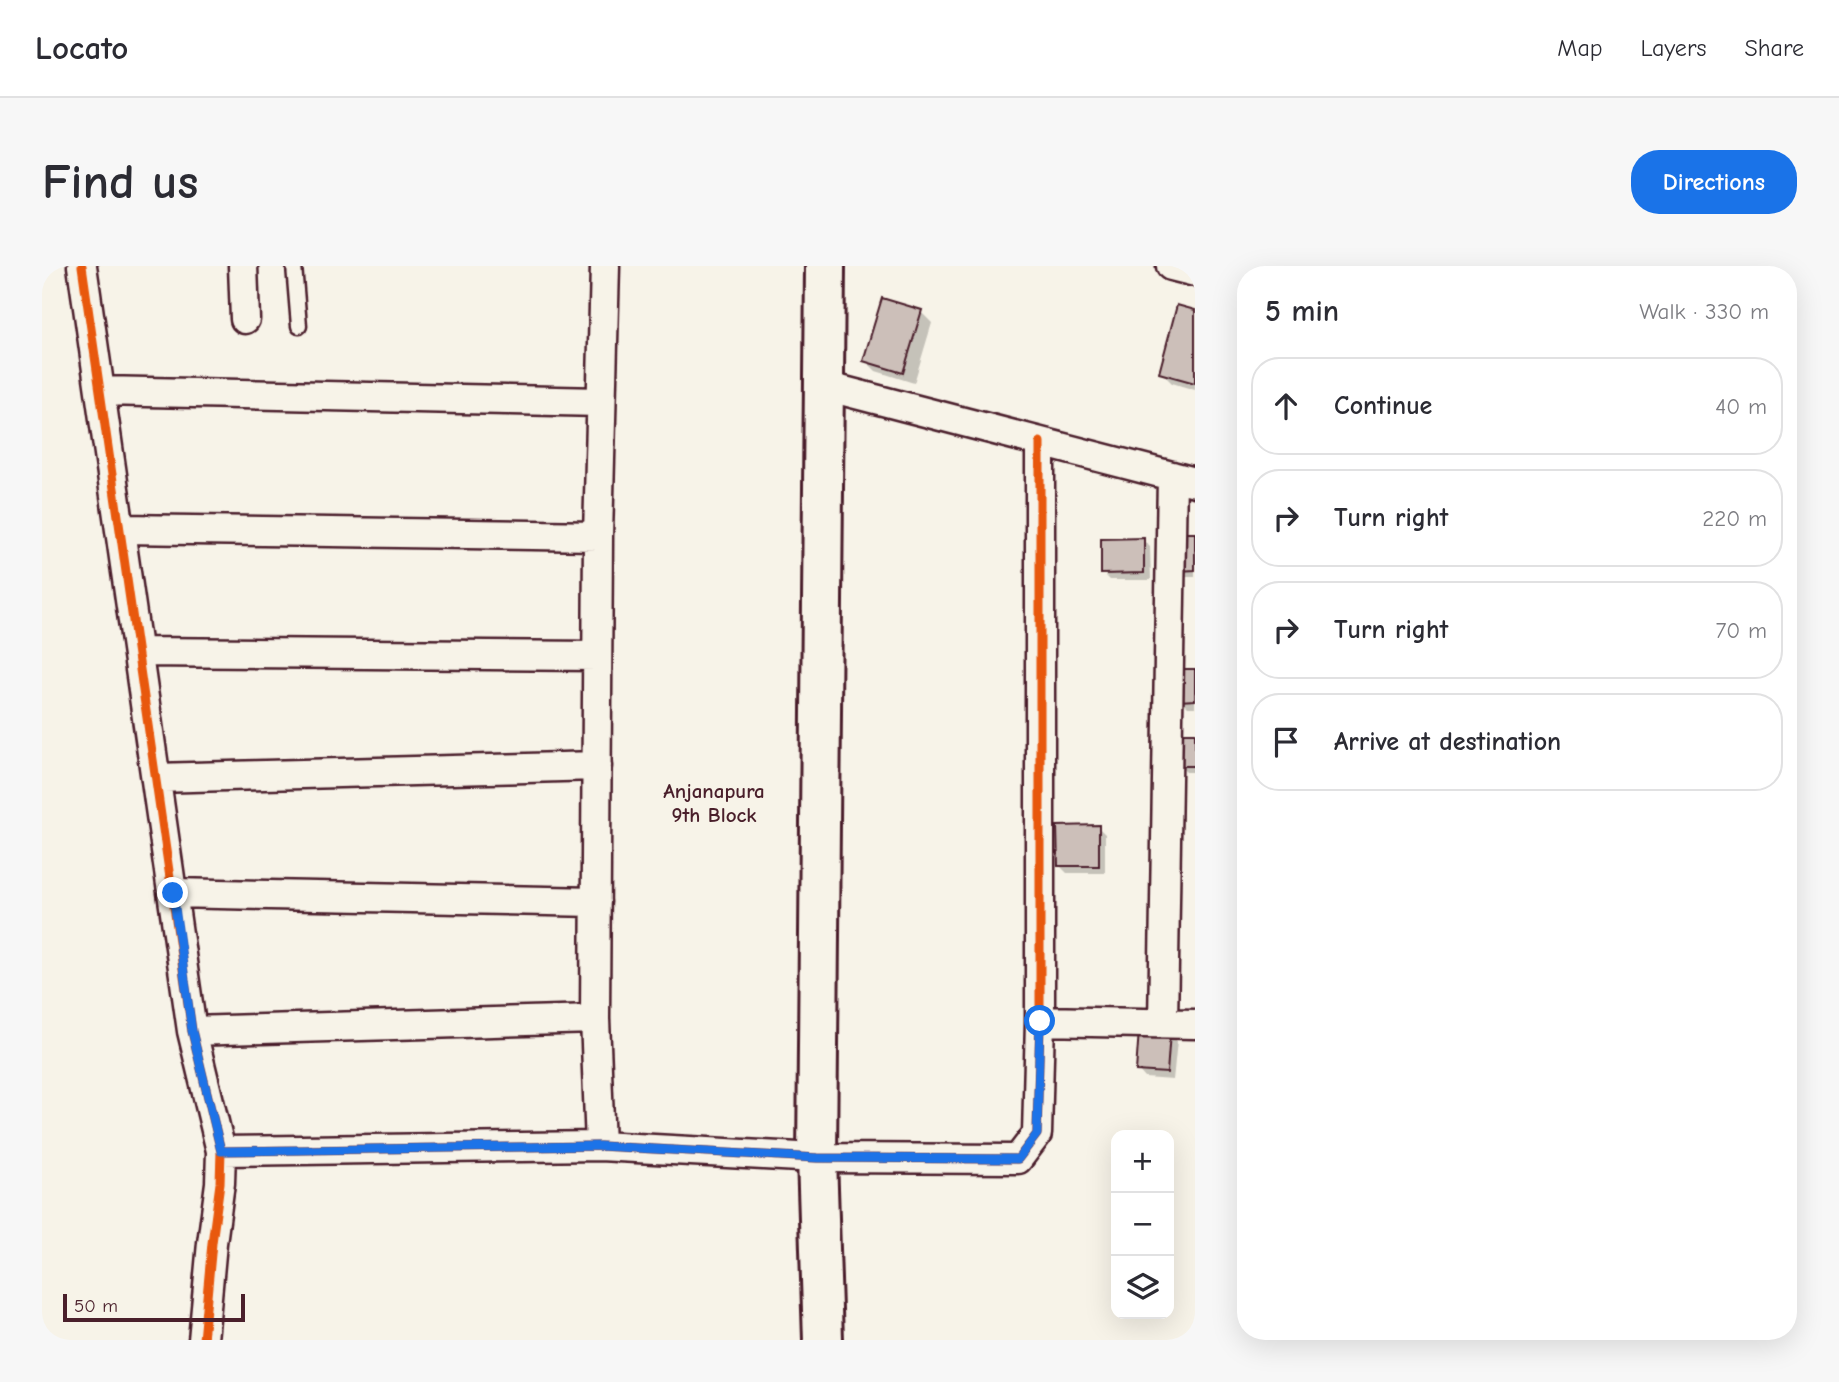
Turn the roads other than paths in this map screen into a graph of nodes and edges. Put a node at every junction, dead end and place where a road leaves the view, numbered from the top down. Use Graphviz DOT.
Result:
graph roads {
  1 [pos="82,266"];
  2 [pos="243,266"];
  3 [pos="294,266"];
  4 [pos="605,266"];
  5 [pos="825,266"];
  6 [pos="1171,266"];
  7 [pos="1195,272"];
  8 [pos="245,319"];
  9 [pos="299,326"];
  10 [pos="825,386"];
  11 [pos="100,391"];
  12 [pos="601,402"];
  13 [pos="1040,442"];
  14 [pos="1184,479"];
  15 [pos="122,529"];
  16 [pos="598,536"];
  17 [pos="139,652"];
  18 [pos="597,656"];
  19 [pos="597,766"];
  20 [pos="156,778"];
  21 [pos="173,893"];
  22 [pos="596,902"];
  23 [pos="595,1019"];
  24 [pos="1040,1021"];
  25 [pos="1163,1023"];
  26 [pos="1195,1024"];
  27 [pos="192,1031"];
  28 [pos="600,1146"];
  29 [pos="221,1151"];
  30 [pos="817,1158"];
  31 [pos="203,1340"];
  32 [pos="823,1340"];
  1 -- 11 [label="street"];
  2 -- 8 [label="street"];
  3 -- 9 [label="lane"];
  4 -- 12 [label="street"];
  5 -- 10 [label="main road"];
  6 -- 7 [label="street"];
  10 -- 13 [label="street"];
  10 -- 30 [label="main road"];
  11 -- 12 [label="street"];
  11 -- 15 [label="street"];
  12 -- 16 [label="street"];
  13 -- 14 [label="street"];
  13 -- 24 [label="street"];
  14 -- 25 [label="street"];
  15 -- 16 [label="street"];
  15 -- 17 [label="street"];
  16 -- 18 [label="street"];
  17 -- 18 [label="street"];
  17 -- 20 [label="street"];
  18 -- 19 [label="street"];
  19 -- 20 [label="street"];
  19 -- 22 [label="street"];
  20 -- 21 [label="street"];
  21 -- 22 [label="street"];
  21 -- 27 [label="street"];
  22 -- 23 [label="street"];
  23 -- 27 [label="street"];
  23 -- 28 [label="street"];
  24 -- 25 [label="street"];
  24 -- 30 [label="street"];
  25 -- 26 [label="street"];
  27 -- 29 [label="street"];
  28 -- 29 [label="street"];
  28 -- 30 [label="street"];
  29 -- 31 [label="street"];
  30 -- 32 [label="main road"];
}
